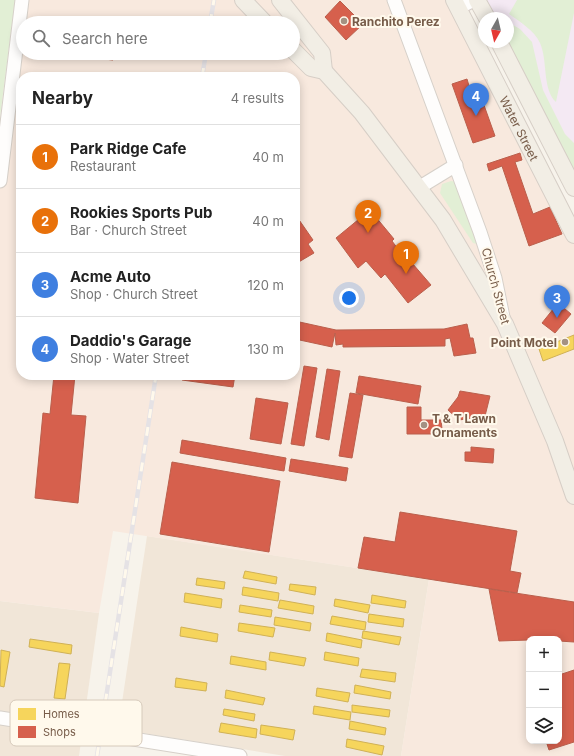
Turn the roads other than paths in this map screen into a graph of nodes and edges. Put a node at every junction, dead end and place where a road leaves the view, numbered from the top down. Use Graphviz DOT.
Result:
graph roads {
  1 [pos="22,0"];
  2 [pos="243,0"];
  3 [pos="394,0"];
  4 [pos="476,0"];
  5 [pos="281,2"];
  6 [pos="456,4"];
  7 [pos="483,12"];
  8 [pos="20,16"];
  9 [pos="258,16"];
  10 [pos="292,16"];
  11 [pos="300,26"];
  12 [pos="502,48"];
  13 [pos="16,49"];
  14 [pos="300,57"];
  15 [pos="324,71"];
  16 [pos="456,165"];
  17 [pos="0,181"];
  18 [pos="420,187"];
  19 [pos="574,188"];
  20 [pos="574,235"];
  21 [pos="505,324"];
  22 [pos="574,496"];
  23 [pos="0,718"];
  24 [pos="10,720"];
  25 [pos="142,743"];
  26 [pos="190,752"];
  27 [pos="240,756"];
  1 -- 8 [label="street"];
  2 -- 9 [label="main road"];
  3 -- 16 [label="street, Church Street"];
  4 -- 6 [label="street"];
  4 -- 7 [label="main road"];
  5 -- 10 [label="main road"];
  6 -- 20 [label="main road, Water Street"];
  11 -- 15 [label="main road"];
  12 -- 19 [label="main road, Water Street"];
  13 -- 17 [label="street"];
  14 -- 15 [label="main road"];
  15 -- 18 [label="main road"];
  16 -- 18 [label="street"];
  16 -- 21 [label="street, Church Street"];
  18 -- 21 [label="main road"];
  21 -- 22 [label="main road, Church Street"];
  23 -- 24 [label="street"];
  25 -- 26 [label="street"];
  26 -- 27 [label="street"];
}
